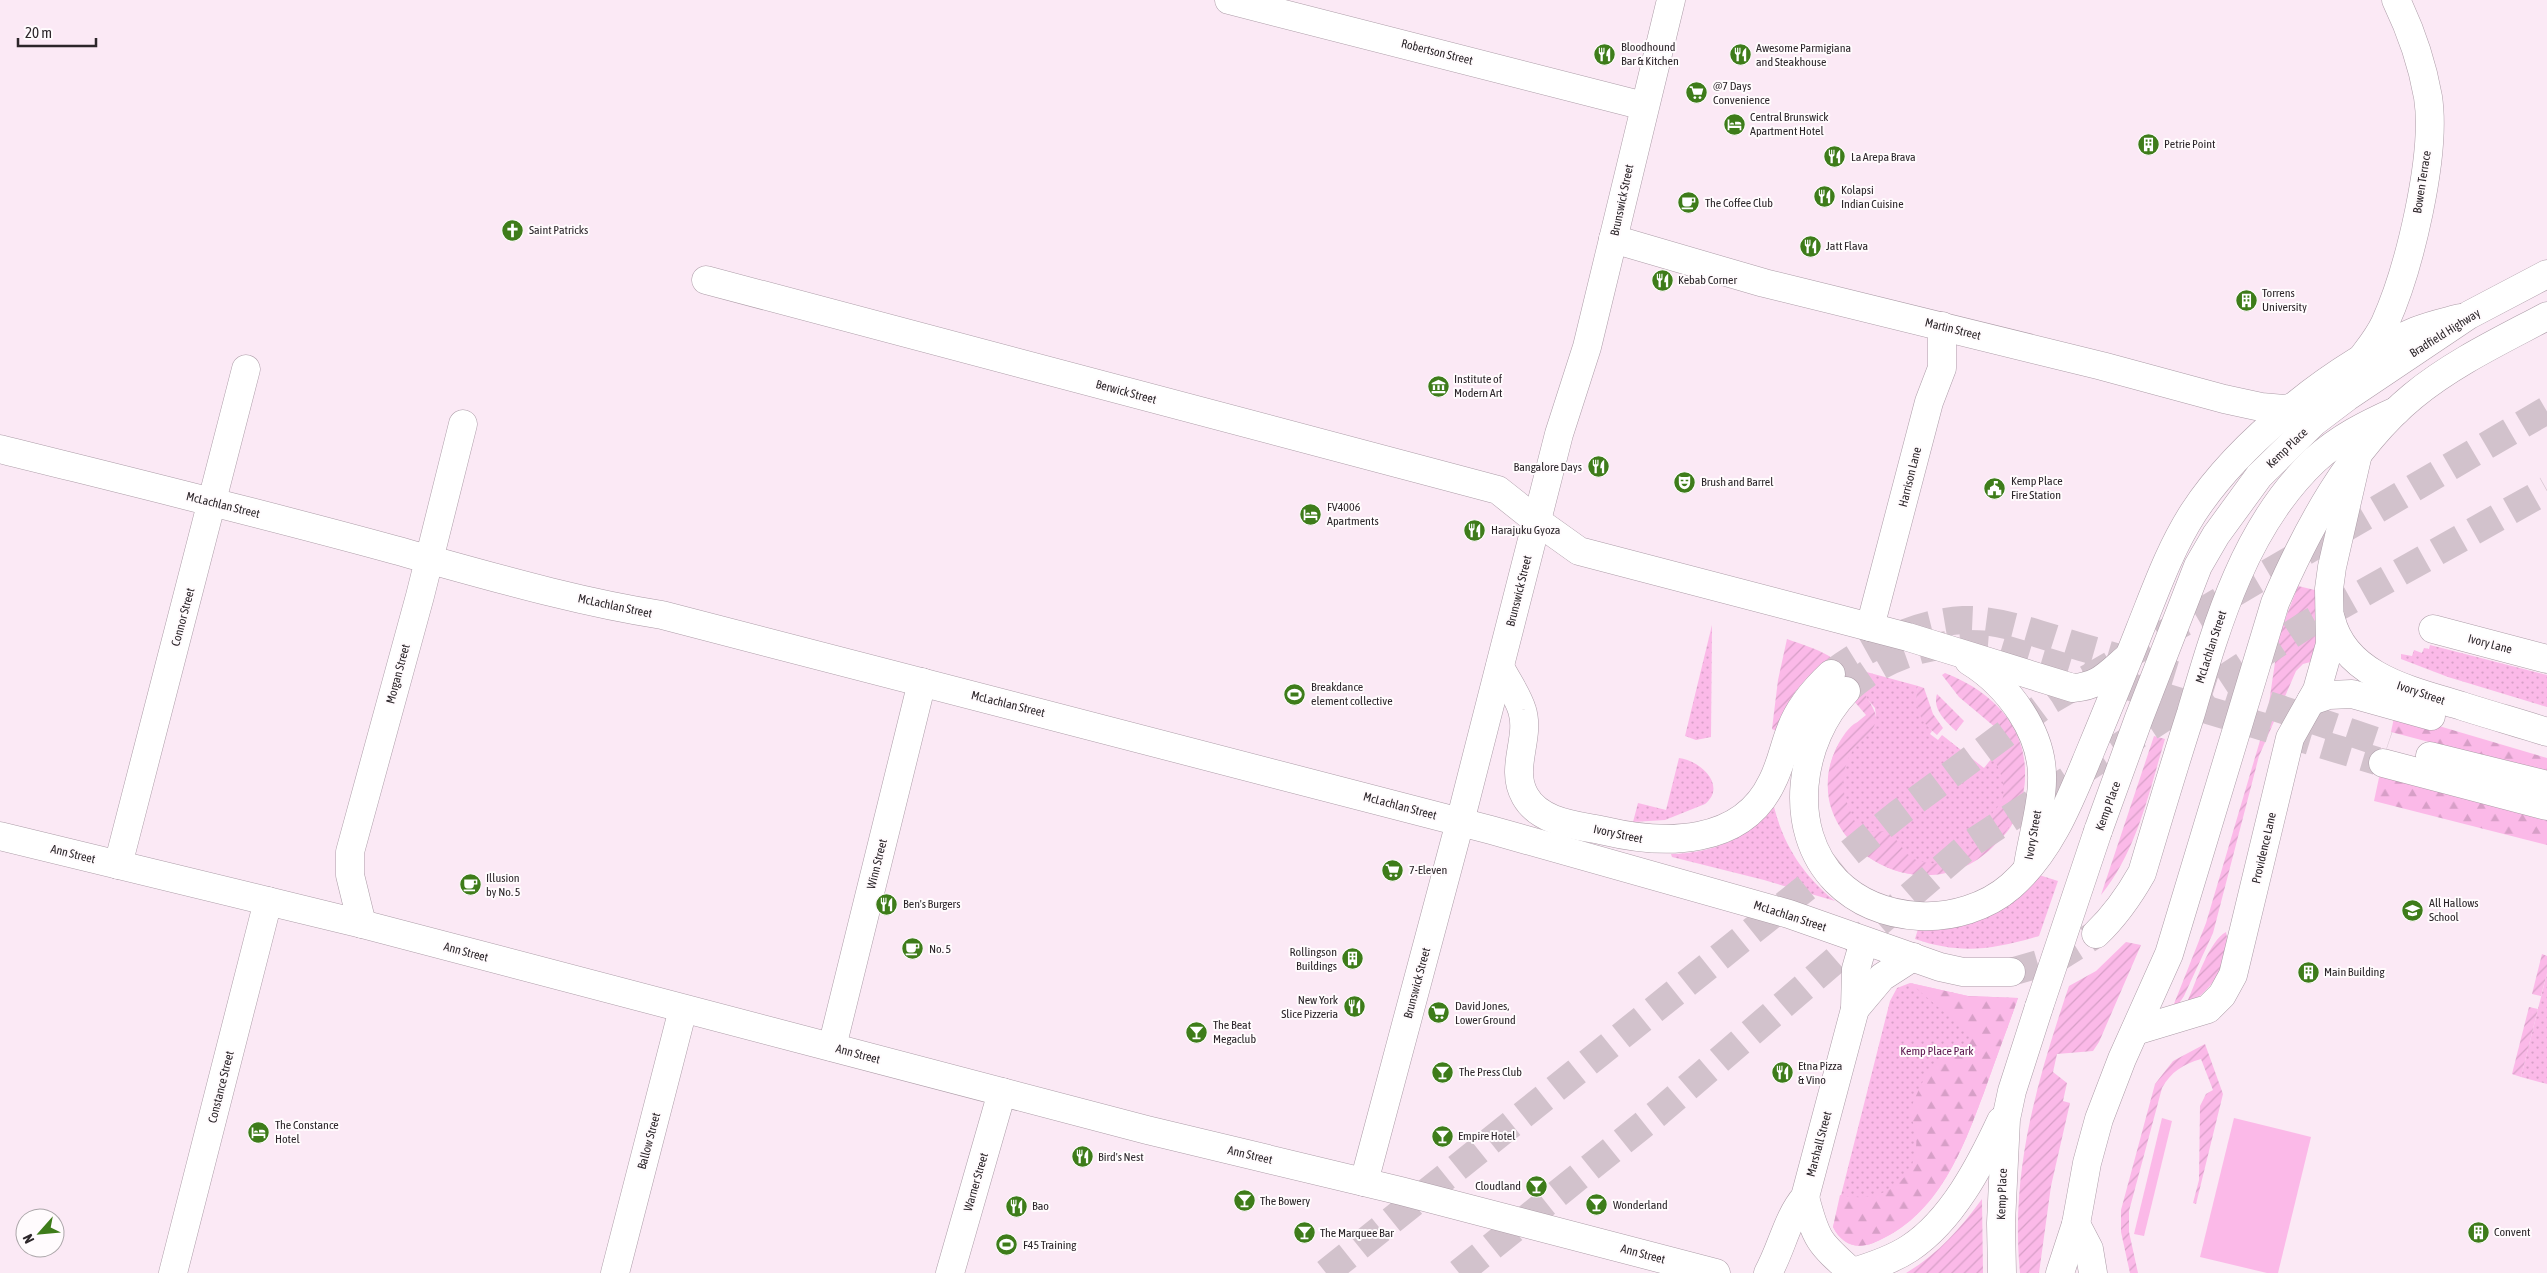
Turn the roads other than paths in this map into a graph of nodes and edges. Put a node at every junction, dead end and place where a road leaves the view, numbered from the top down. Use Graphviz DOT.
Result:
graph roads {
  1 [pos="1229,0"];
  2 [pos="1671,0"];
  3 [pos="2396,0"];
  4 [pos="1644,106"];
  5 [pos="1613,239"];
  6 [pos="2547,274"];
  7 [pos="706,280"];
  8 [pos="2472,314"];
  9 [pos="2547,316"];
  10 [pos="1942,326"];
  11 [pos="2362,358"];
  12 [pos="246,369"];
  13 [pos="2347,396"];
  14 [pos="2294,408"];
  15 [pos="2397,410"];
  16 [pos="463,424"];
  17 [pos="0,449"];
  18 [pos="2357,458"];
  19 [pos="213,502"];
  20 [pos="1537,521"];
  21 [pos="429,560"];
  22 [pos="2330,610"];
  23 [pos="1870,627"];
  24 [pos="2433,629"];
  25 [pos="1954,652"];
  26 [pos="2129,657"];
  27 [pos="2547,659"];
  28 [pos="1500,667"];
  29 [pos="922,682"];
  30 [pos="2311,701"];
  31 [pos="2547,732"];
  32 [pos="2547,751"];
  33 [pos="2547,785"];
  34 [pos="2547,806"];
  35 [pos="1460,822"];
  36 [pos="0,836"];
  37 [pos="118,865"];
  38 [pos="2027,869"];
  39 [pos="268,901"];
  40 [pos="362,924"];
  41 [pos="2096,934"];
  42 [pos="1864,941"];
  43 [pos="1912,957"];
  44 [pos="2011,972"];
  45 [pos="1855,1008"];
  46 [pos="683,1009"];
  47 [pos="2135,1031"];
  48 [pos="832,1047"];
  49 [pos="1002,1092"];
  50 [pos="2008,1105"];
  51 [pos="1364,1182"];
  52 [pos="1805,1197"];
  53 [pos="2076,1224"];
  54 [pos="173,1273"];
  55 [pos="615,1273"];
  56 [pos="950,1273"];
  57 [pos="1716,1273"];
  58 [pos="1768,1273"];
  59 [pos="1851,1273"];
  60 [pos="2002,1273"];
  61 [pos="2060,1273"];
  62 [pos="2093,1273"];
  1 -- 4 [label="main road, Robertson Street"];
  2 -- 4 [label="main road, Brunswick Street"];
  3 -- 11 [label="main road, Bowen Terrace"];
  4 -- 5 [label="main road, Brunswick Street"];
  5 -- 10 [label="main road, Martin Street"];
  5 -- 20 [label="main road, Brunswick Street"];
  6 -- 8 [label="main road, Bradfield Highway"];
  7 -- 20 [label="main road, Berwick Street"];
  8 -- 11 [label="main road, Kemp Place"];
  8 -- 13 [label="main road, Bradfield Highway"];
  9 -- 15 [label="main road"];
  10 -- 14 [label="main road, Martin Street"];
  10 -- 23 [label="main road, Harrison Lane"];
  11 -- 14 [label="main road, Kemp Place"];
  12 -- 19 [label="main road, Connor Street"];
  13 -- 50 [label="main road, Kemp Place, bridge"];
  14 -- 26 [label="main road, Kemp Place"];
  15 -- 18 [label="main road"];
  15 -- 41 [label="main road, McLachlan Street"];
  16 -- 21 [label="main road, Morgan Street"];
  17 -- 19 [label="main road, McLachlan Street"];
  18 -- 22 [label="main road"];
  18 -- 47 [label="main road"];
  19 -- 21 [label="main road, McLachlan Street"];
  19 -- 37 [label="main road, Connor Street"];
  20 -- 23 [label="main road, Ivory Street"];
  20 -- 28 [label="main road, Brunswick Street"];
  21 -- 29 [label="main road, McLachlan Street"];
  21 -- 40 [label="main road, Morgan Street"];
  22 -- 30 [label="main road, Providence Lane"];
  22 -- 31 [label="main road, Ivory Street"];
  23 -- 25 [label="main road, Ivory Street"];
  24 -- 27 [label="main road, Ivory Lane"];
  25 -- 26 [label="main road, Ivory Street"];
  25 -- 38 [label="main road, Ivory Street"];
  26 -- 38 [label="main road, Kemp Place"];
  28 -- 35 [label="main road, Brunswick Street"];
  28 -- 38 [label="main road, Ivory Street"];
  29 -- 35 [label="main road, McLachlan Street"];
  29 -- 48 [label="main road, Winn Street"];
  30 -- 32 [label="main road, Ivory Street"];
  30 -- 47 [label="main road, Providence Lane"];
  33 -- 34 [label="main road"];
  35 -- 42 [label="main road, McLachlan Street"];
  35 -- 51 [label="main road, Brunswick Street"];
  36 -- 37 [label="main road, Ann Street"];
  37 -- 39 [label="main road, Ann Street"];
  39 -- 40 [label="main road, Ann Street"];
  39 -- 54 [label="main road, Constance Street"];
  40 -- 46 [label="main road, Ann Street"];
  42 -- 43 [label="main road, McLachlan Street"];
  42 -- 45 [label="main road, Marshall Street"];
  43 -- 44 [label="main road, McLachlan Street"];
  43 -- 45 [label="main road, Marshall Street"];
  45 -- 52 [label="main road, Marshall Street"];
  46 -- 48 [label="main road, Ann Street"];
  46 -- 55 [label="main road, Ballow Street"];
  47 -- 53 [label="main road"];
  48 -- 49 [label="main road, Ann Street"];
  49 -- 51 [label="main road, Ann Street"];
  49 -- 56 [label="main road, Warner Street"];
  50 -- 59 [label="main road"];
  50 -- 60 [label="main road, Kemp Place"];
  51 -- 57 [label="main road, Ann Street"];
  52 -- 58 [label="main road, Marshall Street"];
  52 -- 59 [label="main road"];
  53 -- 61 [label="main road"];
  53 -- 62 [label="main road"];
}
